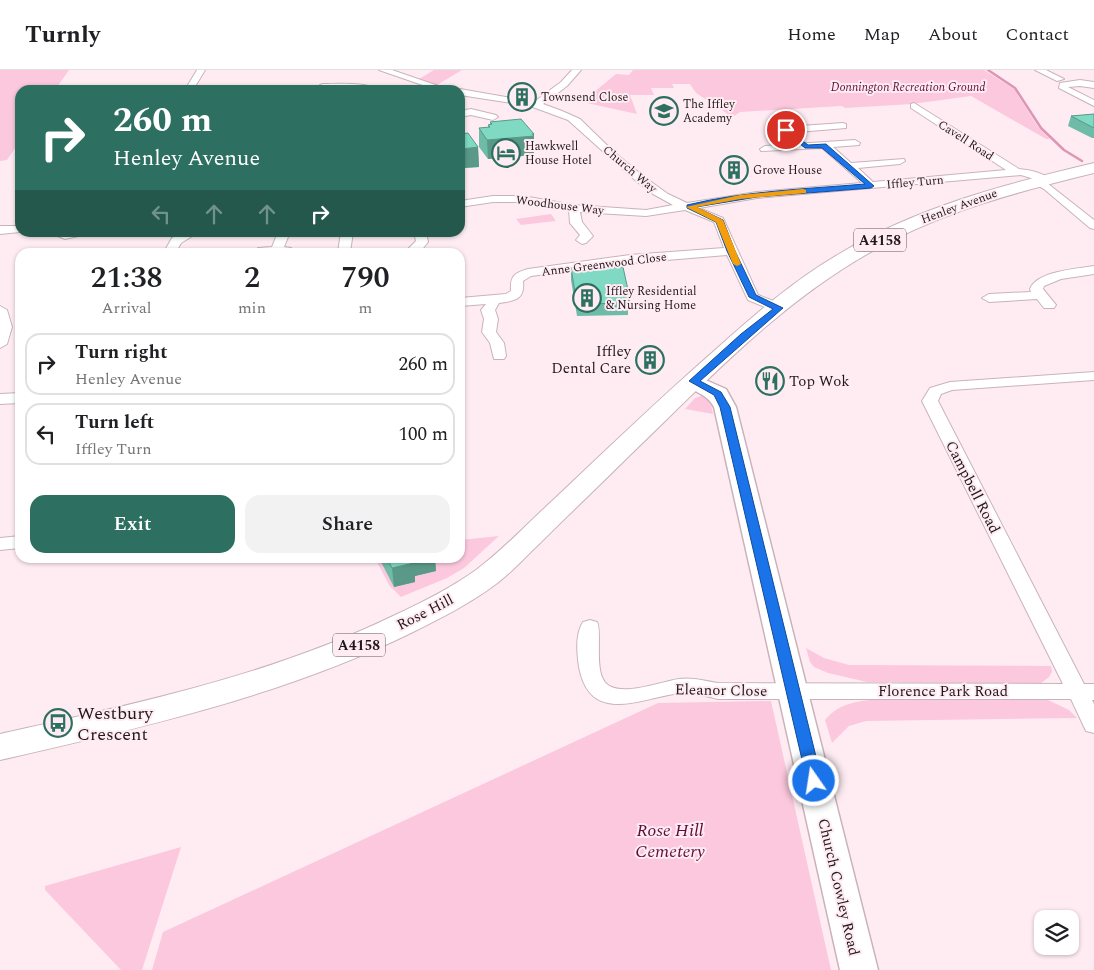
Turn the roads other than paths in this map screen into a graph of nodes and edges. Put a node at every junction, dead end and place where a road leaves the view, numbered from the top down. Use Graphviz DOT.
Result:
graph roads {
  1 [pos="201,70"];
  2 [pos="383,70"];
  3 [pos="577,70"];
  4 [pos="1039,70"];
  5 [pos="1064,81"];
  6 [pos="420,82"];
  7 [pos="191,85"];
  8 [pos="417,85"];
  9 [pos="429,85"];
  10 [pos="1094,85"];
  11 [pos="517,90"];
  12 [pos="465,93"];
  13 [pos="506,99"];
  14 [pos="1094,103"];
  15 [pos="535,106"];
  16 [pos="914,106"];
  17 [pos="465,113"];
  18 [pos="493,117"];
  19 [pos="843,126"];
  20 [pos="855,143"];
  21 [pos="824,146"];
  22 [pos="807,147"];
  23 [pos="766,149"];
  24 [pos="900,161"];
  25 [pos="848,166"];
  26 [pos="1094,168"];
  27 [pos="1018,173"];
  28 [pos="1040,181"];
  29 [pos="871,186"];
  30 [pos="465,203"];
  31 [pos="690,207"];
  32 [pos="574,208"];
  33 [pos="1094,226"];
  34 [pos="15,229"];
  35 [pos="0,230"];
  36 [pos="184,237"];
  37 [pos="421,237"];
  38 [pos="582,240"];
  39 [pos="172,248"];
  40 [pos="416,248"];
  41 [pos="731,251"];
  42 [pos="1094,270"];
  43 [pos="989,298"];
  44 [pos="494,301"];
  45 [pos="465,302"];
  46 [pos="779,308"];
  47 [pos="0,310"];
  48 [pos="0,344"];
  49 [pos="499,356"];
  50 [pos="1094,376"];
  51 [pos="694,381"];
  52 [pos="15,398"];
  53 [pos="0,399"];
  54 [pos="15,542"];
  55 [pos="0,544"];
  56 [pos="590,627"];
  57 [pos="792,690"];
  58 [pos="1085,692"];
  59 [pos="1094,725"];
  60 [pos="0,747"];
  61 [pos="859,970"];
  1 -- 7 [label="street"];
  2 -- 6 [label="street"];
  3 -- 15 [label="street"];
  4 -- 5 [label="street"];
  5 -- 10 [label="street"];
  5 -- 14 [label="street"];
  6 -- 8 [label="street"];
  6 -- 9 [label="street"];
  11 -- 13 [label="street"];
  12 -- 13 [label="street, Church Way"];
  13 -- 15 [label="street, Church Way"];
  15 -- 31 [label="street, Church Way"];
  16 -- 27 [label="street, Cavell Road"];
  17 -- 18 [label="street"];
  19 -- 22 [label="street"];
  20 -- 21 [label="street"];
  21 -- 22 [label="street"];
  21 -- 25 [label="street"];
  22 -- 23 [label="street"];
  24 -- 25 [label="street"];
  25 -- 29 [label="street"];
  26 -- 28 [label="main road, Henley Avenue / A4158"];
  27 -- 28 [label="street, Iffley Turn"];
  27 -- 29 [label="street, Iffley Turn"];
  28 -- 33 [label="street, Iffley Turn"];
  28 -- 46 [label="main road, Henley Avenue / A4158"];
  29 -- 31 [label="street, Iffley Turn"];
  30 -- 32 [label="street, Woodhouse Way"];
  31 -- 32 [label="street, Woodhouse Way"];
  31 -- 41 [label="street"];
  32 -- 38 [label="street"];
  34 -- 35 [label="street"];
  36 -- 39 [label="street"];
  37 -- 40 [label="street"];
  41 -- 44 [label="street, Anne Greenwood Close"];
  41 -- 46 [label="street"];
  42 -- 43 [label="street"];
  44 -- 45 [label="street, Anne Greenwood Close"];
  44 -- 49 [label="street"];
  46 -- 51 [label="main road, Henley Avenue / A4158"];
  47 -- 48 [label="street"];
  50 -- 58 [label="street, Campbell Road"];
  51 -- 57 [label="main road, Church Cowley Road"];
  51 -- 60 [label="main road, Rose Hill / A4158"];
  52 -- 53 [label="street"];
  54 -- 55 [label="street"];
  56 -- 57 [label="street, Eleanor Close"];
  57 -- 58 [label="street, Florence Park Road"];
  57 -- 61 [label="main road, Church Cowley Road"];
  58 -- 59 [label="street, Campbell Road"];
}
